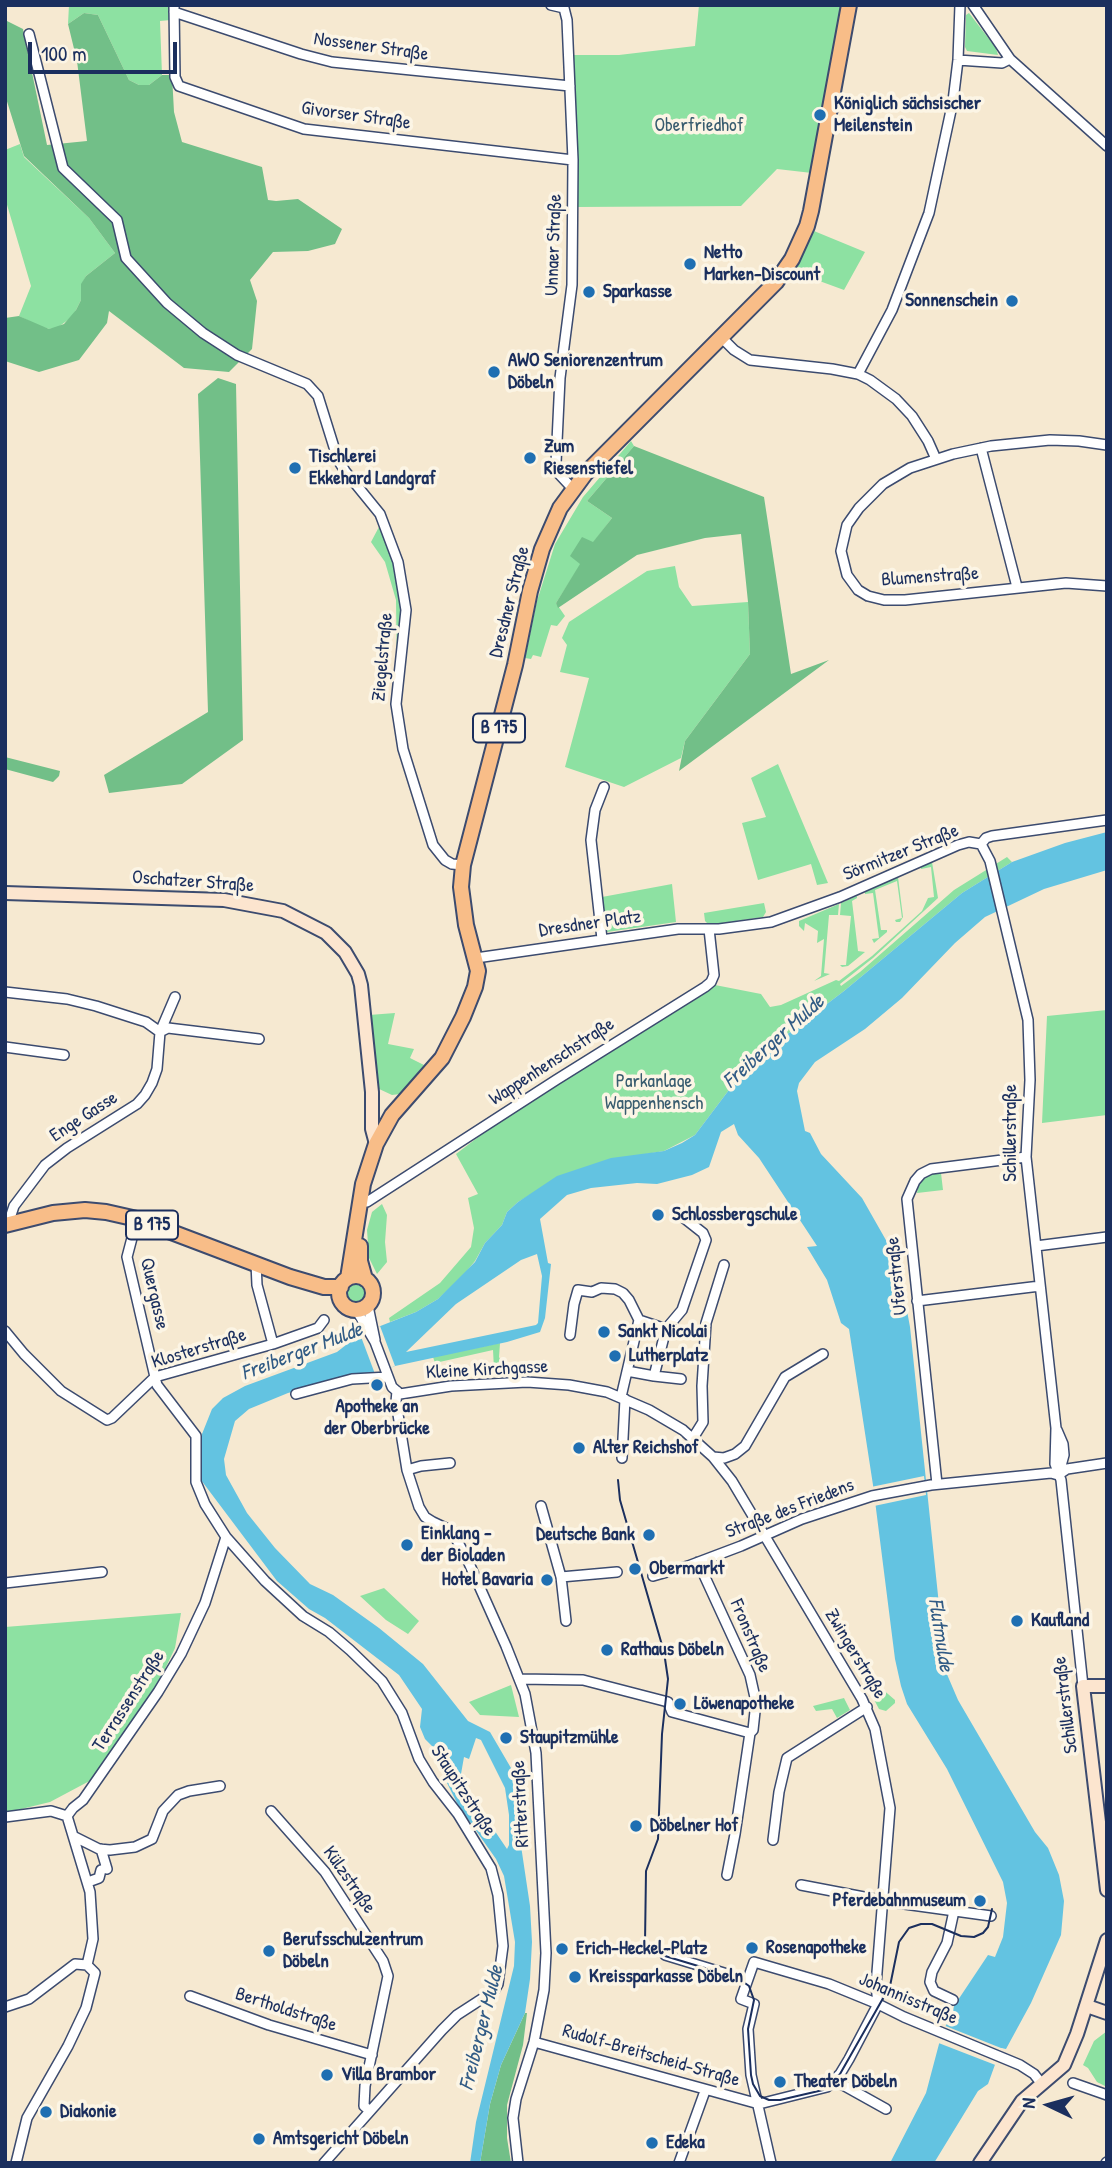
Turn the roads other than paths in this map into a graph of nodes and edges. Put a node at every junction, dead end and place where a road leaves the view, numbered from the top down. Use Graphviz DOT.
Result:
graph roads {
  1 [pos="551,5"];
  2 [pos="849,5"];
  3 [pos="960,5"];
  4 [pos="973,5"];
  5 [pos="174,8"];
  6 [pos="29,34"];
  7 [pos="958,60"];
  8 [pos="1010,60"];
  9 [pos="570,86"];
  10 [pos="1107,146"];
  11 [pos="573,160"];
  12 [pos="722,338"];
  13 [pos="859,374"];
  14 [pos="1107,445"];
  15 [pos="981,448"];
  16 [pos="936,459"];
  17 [pos="573,489"];
  18 [pos="1107,586"];
  19 [pos="1017,587"];
  20 [pos="604,786"];
  21 [pos="1107,820"];
  22 [pos="981,844"];
  23 [pos="463,866"];
  24 [pos="5,893"];
  25 [pos="709,929"];
  26 [pos="602,939"];
  27 [pos="476,958"];
  28 [pos="5,992"];
  29 [pos="175,997"];
  30 [pos="160,1032"];
  31 [pos="259,1039"];
  32 [pos="5,1047"];
  33 [pos="64,1055"];
  34 [pos="372,1093"];
  35 [pos="392,1115"];
  36 [pos="376,1144"];
  37 [pos="1027,1157"];
  38 [pos="369,1167"];
  39 [pos="368,1202"];
  40 [pos="684,1218"];
  41 [pos="137,1219"];
  42 [pos="7,1225"];
  43 [pos="1107,1237"];
  44 [pos="1036,1246"];
  45 [pos="256,1263"];
  46 [pos="723,1265"];
  47 [pos="365,1279"];
  48 [pos="1040,1286"];
  49 [pos="343,1289"];
  50 [pos="917,1301"];
  51 [pos="363,1308"];
  52 [pos="324,1320"];
  53 [pos="639,1320"];
  54 [pos="666,1329"];
  55 [pos="5,1331"];
  56 [pos="570,1335"];
  57 [pos="273,1344"];
  58 [pos="823,1354"];
  59 [pos="627,1371"];
  60 [pos="386,1373"];
  61 [pos="654,1376"];
  62 [pos="155,1377"];
  63 [pos="681,1379"];
  64 [pos="397,1391"];
  65 [pos="296,1394"];
  66 [pos="623,1398"];
  67 [pos="669,1421"];
  68 [pos="693,1438"];
  69 [pos="713,1457"];
  70 [pos="622,1458"];
  71 [pos="450,1463"];
  72 [pos="1107,1464"];
  73 [pos="407,1470"];
  74 [pos="1058,1475"];
  75 [pos="937,1484"];
  76 [pos="541,1506"];
  77 [pos="764,1536"];
  78 [pos="226,1537"];
  79 [pos="698,1562"];
  80 [pos="102,1572"];
  81 [pos="617,1572"];
  82 [pos="653,1576"];
  83 [pos="561,1577"];
  84 [pos="5,1583"];
  85 [pos="566,1621"];
  86 [pos="520,1679"];
  87 [pos="1083,1686"];
  88 [pos="1107,1686"];
  89 [pos="867,1707"];
  90 [pos="752,1730"];
  91 [pos="220,1786"];
  92 [pos="271,1811"];
  93 [pos="67,1816"];
  94 [pos="5,1817"];
  95 [pos="75,1837"];
  96 [pos="773,1840"];
  97 [pos="102,1849"];
  98 [pos="727,1875"];
  99 [pos="88,1882"];
  100 [pos="800,1885"];
  101 [pos="1107,1890"];
  102 [pos="882,1900"];
  103 [pos="954,1912"];
  104 [pos="990,1916"];
  105 [pos="1106,1944"];
  106 [pos="665,1955"];
  107 [pos="87,1965"];
  108 [pos="747,1980"];
  109 [pos="190,1996"];
  110 [pos="953,2000"];
  111 [pos="878,2004"];
  112 [pos="1087,2006"];
  113 [pos="5,2007"];
  114 [pos="1107,2013"];
  115 [pos="534,2042"];
  116 [pos="372,2055"];
  117 [pos="834,2080"];
  118 [pos="1041,2083"];
  119 [pos="1073,2083"];
  120 [pos="705,2091"];
  121 [pos="1107,2095"];
  122 [pos="759,2104"];
  123 [pos="886,2109"];
  124 [pos="370,2111"];
  125 [pos="16,2163"];
  126 [pos="324,2163"];
  127 [pos="518,2163"];
  128 [pos="679,2163"];
  129 [pos="771,2163"];
  130 [pos="980,2163"];
  1 -- 9 [label="street, Unnaer Straße"];
  2 -- 12 [label="main road, Dresdner Straße / B 175"];
  3 -- 7 [label="street"];
  4 -- 8 [label="street"];
  5 -- 9 [label="street, Nossener Straße"];
  5 -- 11 [label="street, Givorser Straße"];
  6 -- 23 [label="street, Ziegelstraße"];
  7 -- 8 [label="street"];
  7 -- 13 [label="street"];
  8 -- 10 [label="street"];
  9 -- 11 [label="street, Unnaer Straße"];
  11 -- 17 [label="street, Unnaer Straße"];
  12 -- 13 [label="street"];
  12 -- 17 [label="main road, Dresdner Straße / B 175"];
  13 -- 16 [label="street"];
  14 -- 15 [label="street, Blumenstraße"];
  15 -- 16 [label="street, Blumenstraße"];
  15 -- 19 [label="street"];
  16 -- 19 [label="street, Blumenstraße"];
  17 -- 23 [label="main road, Dresdner Straße / B 175"];
  18 -- 19 [label="street, Blumenstraße"];
  20 -- 26 [label="street"];
  21 -- 22 [label="street, Sörmitzer Straße"];
  22 -- 25 [label="street, Sörmitzer Straße"];
  22 -- 37 [label="street, Schillerstraße"];
  23 -- 27 [label="main road, Dresdner Straße / B 175"];
  24 -- 34 [label="main road, Oschatzer Straße"];
  25 -- 26 [label="street, Dresdner Platz"];
  25 -- 39 [label="street, Wappenhenschstraße"];
  26 -- 27 [label="street, Dresdner Platz"];
  27 -- 35 [label="main road, Dresdner Straße / B 175"];
  28 -- 30 [label="street"];
  29 -- 30 [label="street, Enge Gasse"];
  30 -- 31 [label="street"];
  30 -- 42 [label="street, Enge Gasse"];
  32 -- 33 [label="street"];
  34 -- 35 [label="main road"];
  34 -- 36 [label="main road, Oschatzer Straße / B 175"];
  35 -- 36 [label="main road, Dresdner Straße / B 175"];
  36 -- 38 [label="main road, B 175"];
  37 -- 44 [label="street, Schillerstraße"];
  37 -- 50 [label="street, Uferstraße"];
  38 -- 39 [label="main road, B 175"];
  38 -- 49 [label="main road, B 175"];
  39 -- 47 [label="main road, B 175"];
  40 -- 54 [label="street"];
  41 -- 42 [label="main road, B 175"];
  41 -- 45 [label="main road, B 175"];
  41 -- 62 [label="street, Quergasse"];
  43 -- 44 [label="street"];
  44 -- 48 [label="street, Schillerstraße"];
  45 -- 49 [label="main road, B 175"];
  45 -- 57 [label="street"];
  46 -- 68 [label="street"];
  47 -- 49 [label="main road"];
  47 -- 51 [label="main road"];
  48 -- 50 [label="street"];
  48 -- 74 [label="street, Schillerstraße"];
  49 -- 51 [label="main road"];
  50 -- 75 [label="street, Uferstraße"];
  51 -- 60 [label="street"];
  52 -- 57 [label="street, Klosterstraße"];
  53 -- 54 [label="street"];
  53 -- 56 [label="street"];
  53 -- 59 [label="street"];
  54 -- 61 [label="street"];
  55 -- 62 [label="street, Klosterstraße"];
  57 -- 62 [label="street, Klosterstraße"];
  58 -- 69 [label="street"];
  59 -- 61 [label="street"];
  59 -- 66 [label="street"];
  60 -- 64 [label="street"];
  60 -- 65 [label="street"];
  61 -- 63 [label="street"];
  62 -- 78 [label="street, Staupitzstraße"];
  64 -- 66 [label="street, Kleine Kirchgasse"];
  64 -- 73 [label="street, Ritterstraße"];
  66 -- 67 [label="street, Kleine Kirchgasse"];
  66 -- 70 [label="street"];
  67 -- 68 [label="street, Zwingerstraße"];
  68 -- 69 [label="street, Zwingerstraße"];
  69 -- 77 [label="street, Zwingerstraße"];
  71 -- 73 [label="street"];
  72 -- 74 [label="street, Straße des Friedens"];
  73 -- 86 [label="street, Ritterstraße"];
  74 -- 75 [label="street, Straße des Friedens"];
  74 -- 87 [label="street, Schillerstraße"];
  75 -- 77 [label="street, Straße des Friedens"];
  76 -- 83 [label="street"];
  77 -- 79 [label="street, Straße des Friedens"];
  77 -- 89 [label="street, Zwingerstraße"];
  78 -- 93 [label="street, Terrassenstraße"];
  78 -- 124 [label="street, Staupitzstraße"];
  79 -- 82 [label="street, Straße des Friedens"];
  79 -- 90 [label="street, Fronstraße"];
  80 -- 84 [label="street"];
  81 -- 83 [label="street"];
  83 -- 85 [label="street"];
  86 -- 90 [label="street"];
  86 -- 115 [label="street, Ritterstraße"];
  87 -- 88 [label="main road"];
  87 -- 101 [label="main road, Schillerstraße"];
  89 -- 96 [label="street"];
  89 -- 102 [label="street, Zwingerstraße"];
  90 -- 98 [label="street, Fronstraße"];
  91 -- 97 [label="street"];
  92 -- 116 [label="street, Külzstraße"];
  93 -- 94 [label="street"];
  93 -- 95 [label="street"];
  95 -- 97 [label="street"];
  95 -- 99 [label="street"];
  97 -- 99 [label="street"];
  99 -- 107 [label="street"];
  100 -- 102 [label="street"];
  102 -- 103 [label="street"];
  102 -- 111 [label="street, Zwingerstraße"];
  103 -- 104 [label="street"];
  103 -- 110 [label="street"];
  105 -- 112 [label="main road"];
  106 -- 108 [label="street"];
  107 -- 113 [label="street"];
  107 -- 125 [label="street"];
  108 -- 111 [label="street, Johannisstraße"];
  108 -- 122 [label="street"];
  109 -- 116 [label="street, Bertholdstraße"];
  111 -- 117 [label="street"];
  111 -- 118 [label="street, Johannisstraße"];
  112 -- 114 [label="main road"];
  112 -- 118 [label="main road"];
  115 -- 120 [label="street, Rudolf-Breitscheid-Straße"];
  115 -- 127 [label="street, Ritterstraße"];
  116 -- 124 [label="street"];
  117 -- 122 [label="street"];
  117 -- 123 [label="street"];
  118 -- 130 [label="main road"];
  119 -- 121 [label="street"];
  120 -- 122 [label="street, Rudolf-Breitscheid-Straße"];
  120 -- 128 [label="street"];
  122 -- 129 [label="street"];
  124 -- 126 [label="street, Staupitzstraße"];
}
